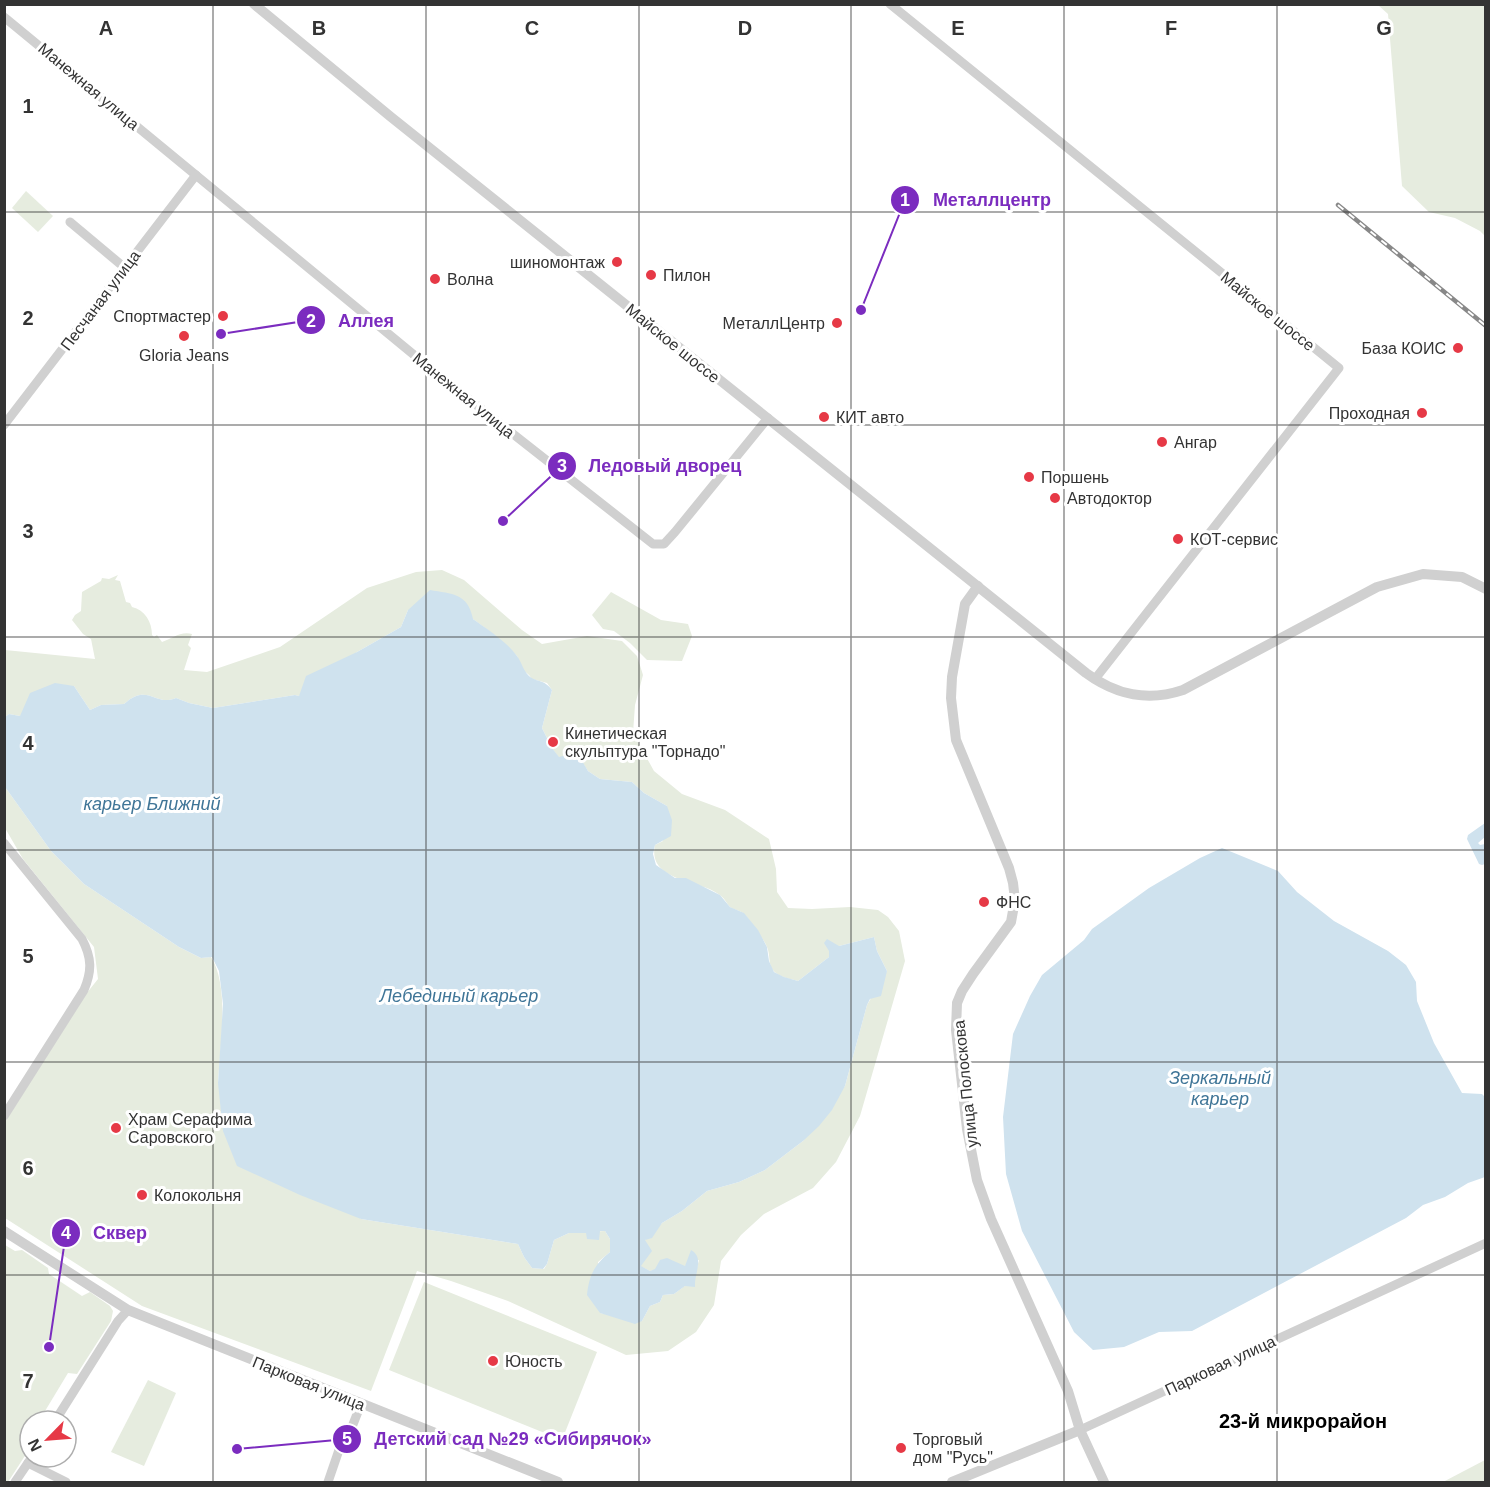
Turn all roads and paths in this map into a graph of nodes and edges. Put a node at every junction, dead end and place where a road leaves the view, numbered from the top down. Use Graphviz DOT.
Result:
graph roads {
  1 [pos="254,4"];
  2 [pos="890,4"];
  3 [pos="4,17"];
  4 [pos="196,175"];
  5 [pos="70,222"];
  6 [pos="124,268"];
  7 [pos="768,418"];
  8 [pos="4,425"];
  9 [pos="978,586"];
  10 [pos="1485,589"];
  11 [pos="1095,679"];
  12 [pos="4,843"];
  13 [pos="4,1116"];
  14 [pos="4,1231"];
  15 [pos="1485,1243"];
  16 [pos="128,1310"];
  17 [pos="361,1404"];
  18 [pos="63,1409"];
  19 [pos="1080,1430"];
  20 [pos="24,1469"];
  21 [pos="45,1469"];
  22 [pos="15,1482"];
  23 [pos="66,1482"];
  24 [pos="328,1482"];
  25 [pos="558,1482"];
  26 [pos="952,1482"];
  27 [pos="1104,1482"];
  1 -- 7 [label="street, Майское шоссе"];
  2 -- 11 [label="street, Майское шоссе"];
  3 -- 4 [label="street, Манежная улица"];
  4 -- 6 [label="street, Песчаная улица"];
  4 -- 7 [label="street, Манежная улица"];
  5 -- 6 [label="street"];
  6 -- 8 [label="street, Песчаная улица"];
  7 -- 9 [label="street, Майское шоссе"];
  9 -- 11 [label="street, Майское шоссе"];
  9 -- 19 [label="street, улица Полоскова"];
  10 -- 11 [label="street, Майское шоссе"];
  12 -- 13 [label="street"];
  14 -- 16 [label="street, Парковая улица"];
  15 -- 19 [label="street, Парковая улица"];
  16 -- 17 [label="street, Парковая улица"];
  16 -- 18 [label="street"];
  17 -- 24 [label="street"];
  17 -- 25 [label="street, Парковая улица"];
  19 -- 26 [label="street, Парковая улица"];
  19 -- 27 [label="street, улица Полоскова"];
  20 -- 22 [label="street"];
  21 -- 23 [label="street"];
}
